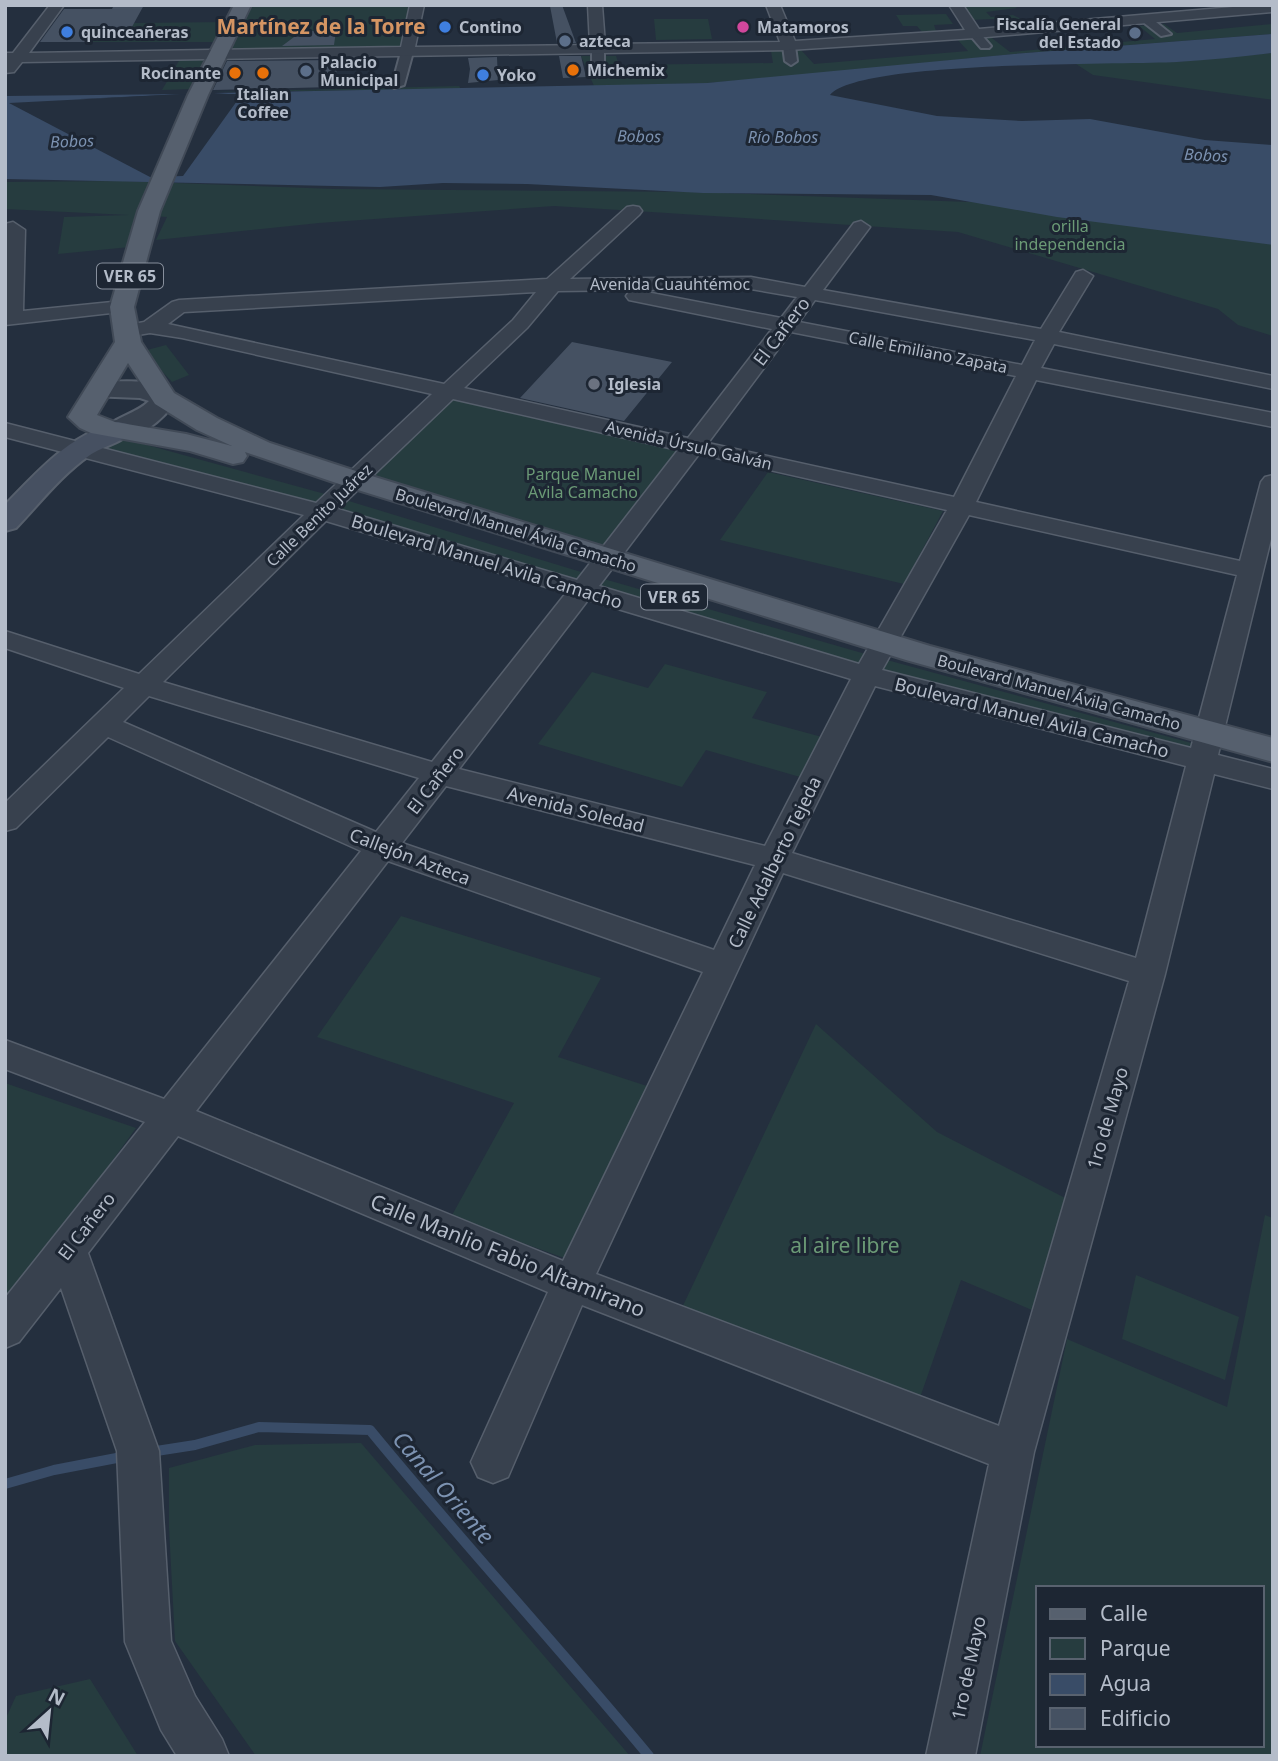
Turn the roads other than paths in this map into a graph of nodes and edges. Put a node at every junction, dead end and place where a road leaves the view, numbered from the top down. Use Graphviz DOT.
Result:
graph roads {
  1 [pos="57,5"];
  2 [pos="243,5"];
  3 [pos="417,5"];
  4 [pos="595,5"];
  5 [pos="773,5"];
  6 [pos="956,5"];
  7 [pos="1133,5"];
  8 [pos="1273,8"];
  9 [pos="1147,20"];
  10 [pos="975,34"];
  11 [pos="1165,34"];
  12 [pos="985,46"];
  13 [pos="598,50"];
  14 [pos="407,52"];
  15 [pos="790,53"];
  16 [pos="218,55"];
  17 [pos="11,58"];
  18 [pos="598,74"];
  19 [pos="5,76"];
  20 [pos="398,85"];
  21 [pos="633,211"];
  22 [pos="860,227"];
  23 [pos="9,229"];
  24 [pos="1083,276"];
  25 [pos="583,284"];
  26 [pos="552,285"];
  27 [pos="811,292"];
  28 [pos="121,307"];
  29 [pos="9,318"];
  30 [pos="785,326"];
  31 [pos="135,333"];
  32 [pos="1047,335"];
  33 [pos="1029,371"];
  34 [pos="1273,383"];
  35 [pos="99,390"];
  36 [pos="448,392"];
  37 [pos="164,398"];
  38 [pos="82,416"];
  39 [pos="1273,420"];
  40 [pos="5,430"];
  41 [pos="118,430"];
  42 [pos="694,446"];
  43 [pos="69,453"];
  44 [pos="1273,482"];
  45 [pos="340,495"];
  46 [pos="962,506"];
  47 [pos="5,522"];
  48 [pos="1251,571"];
  49 [pos="596,574"];
  50 [pos="5,639"];
  51 [pos="875,658"];
  52 [pos="145,686"];
  53 [pos="106,725"];
  54 [pos="1206,747"];
  55 [pos="1273,750"];
  56 [pos="1273,764"];
  57 [pos="439,774"];
  58 [pos="1273,779"];
  59 [pos="5,821"];
  60 [pos="383,848"];
  61 [pos="774,859"];
  62 [pos="723,966"];
  63 [pos="1148,974"];
  64 [pos="5,1054"];
  65 [pos="171,1117"];
  66 [pos="67,1250"];
  67 [pos="572,1283"];
  68 [pos="5,1329"];
  69 [pos="1013,1452"];
  70 [pos="493,1462"];
  71 [pos="205,1756"];
  72 [pos="950,1756"];
  1 -- 17 [label="street"];
  2 -- 16 [label="main road, VER 65"];
  3 -- 14 [label="street"];
  4 -- 13 [label="street"];
  5 -- 15 [label="street"];
  6 -- 10 [label="street"];
  7 -- 9 [label="street"];
  8 -- 9 [label="street"];
  9 -- 10 [label="street"];
  9 -- 11 [label="street"];
  10 -- 12 [label="street"];
  10 -- 15 [label="street"];
  13 -- 14 [label="street"];
  13 -- 15 [label="street"];
  13 -- 18 [label="street"];
  14 -- 16 [label="street"];
  14 -- 20 [label="street"];
  16 -- 17 [label="street"];
  16 -- 28 [label="main road, Boulevard Manuel Ávila Camacho / VER 65"];
  17 -- 19 [label="street"];
  21 -- 26 [label="street, Calle Benito Juárez"];
  22 -- 27 [label="street, El Cañero"];
  23 -- 29 [label="street"];
  24 -- 32 [label="street, Calle Adalberto Tejeda"];
  25 -- 26 [label="street, Avenida Cuauhtémoc"];
  25 -- 27 [label="street, Avenida Cuauhtémoc"];
  25 -- 30 [label="street, Calle Emiliano Zapata"];
  26 -- 31 [label="street, Avenida Cuauhtémoc"];
  26 -- 36 [label="street, Calle Benito Juárez"];
  27 -- 30 [label="street, El Cañero"];
  27 -- 32 [label="street, Avenida Cuauhtémoc"];
  28 -- 29 [label="street"];
  28 -- 31 [label="main road, Boulevard Manuel Ávila Camacho / VER 65"];
  30 -- 33 [label="street, Calle Emiliano Zapata"];
  30 -- 42 [label="street, El Cañero"];
  31 -- 35 [label="main road"];
  31 -- 36 [label="street, Avenida Úrsulo Galván"];
  31 -- 37 [label="main road, Boulevard Manuel Ávila Camacho / VER 65"];
  32 -- 33 [label="street, Calle Adalberto Tejeda"];
  32 -- 34 [label="street, Avenida Cuauhtémoc"];
  33 -- 39 [label="street, Calle Emiliano Zapata"];
  33 -- 46 [label="street, Calle Adalberto Tejeda"];
  35 -- 37 [label="street"];
  35 -- 38 [label="main road"];
  36 -- 42 [label="street, Avenida Úrsulo Galván"];
  36 -- 45 [label="street, Calle Benito Juárez"];
  37 -- 41 [label="street"];
  37 -- 45 [label="main road, Boulevard Manuel Ávila Camacho / VER 65"];
  38 -- 41 [label="main road, Boulevard Manuel Ávila Camacho / VER 65"];
  38 -- 43 [label="main road"];
  40 -- 43 [label="street"];
  41 -- 43 [label="main road"];
  41 -- 45 [label="main road, Boulevard Manuel Ávila Camacho / VER 65"];
  42 -- 46 [label="street, Avenida Úrsulo Galván"];
  42 -- 49 [label="street, El Cañero"];
  43 -- 45 [label="street"];
  43 -- 47 [label="main road"];
  44 -- 48 [label="street, 1ro de Mayo"];
  45 -- 49 [label="main road, Boulevard Manuel Ávila Camacho / VER 65"];
  45 -- 52 [label="street, Calle Benito Juárez"];
  46 -- 48 [label="street, Avenida Úrsulo Galván"];
  46 -- 51 [label="street, Calle Adalberto Tejeda"];
  48 -- 54 [label="street, 1ro de Mayo"];
  49 -- 51 [label="main road, Boulevard Manuel Ávila Camacho / VER 65"];
  49 -- 57 [label="street, El Cañero"];
  50 -- 52 [label="street, Avenida Soledad"];
  51 -- 54 [label="main road, Boulevard Manuel Ávila Camacho / VER 65"];
  51 -- 61 [label="street, Calle Adalberto Tejeda"];
  52 -- 53 [label="street, Calle Benito Juárez"];
  52 -- 57 [label="street, Avenida Soledad"];
  53 -- 59 [label="street, Calle Benito Juárez"];
  53 -- 60 [label="street, Callejón Azteca"];
  54 -- 55 [label="main road, Boulevard Manuel Ávila Camacho / VER 65"];
  54 -- 56 [label="main road, Boulevard Manuel Ávila Camacho / VER 65"];
  54 -- 58 [label="street"];
  54 -- 63 [label="street, 1ro de Mayo"];
  57 -- 60 [label="street, El Cañero"];
  57 -- 61 [label="street, Avenida Soledad"];
  60 -- 62 [label="street, Callejón Azteca"];
  60 -- 65 [label="street, El Cañero"];
  61 -- 62 [label="street, Calle Adalberto Tejeda"];
  61 -- 63 [label="street, Avenida Soledad"];
  62 -- 67 [label="street, Calle Adalberto Tejeda"];
  63 -- 69 [label="street, 1ro de Mayo"];
  64 -- 65 [label="street, Calle Manlio Fabio Altamirano"];
  65 -- 66 [label="street, El Cañero"];
  65 -- 67 [label="street, Calle Manlio Fabio Altamirano"];
  66 -- 68 [label="street, El Cañero"];
  66 -- 71 [label="street"];
  67 -- 69 [label="street, Calle Manlio Fabio Altamirano"];
  67 -- 70 [label="street, Calle Adalberto Tejeda"];
  69 -- 72 [label="street, 1ro de Mayo"];
}
